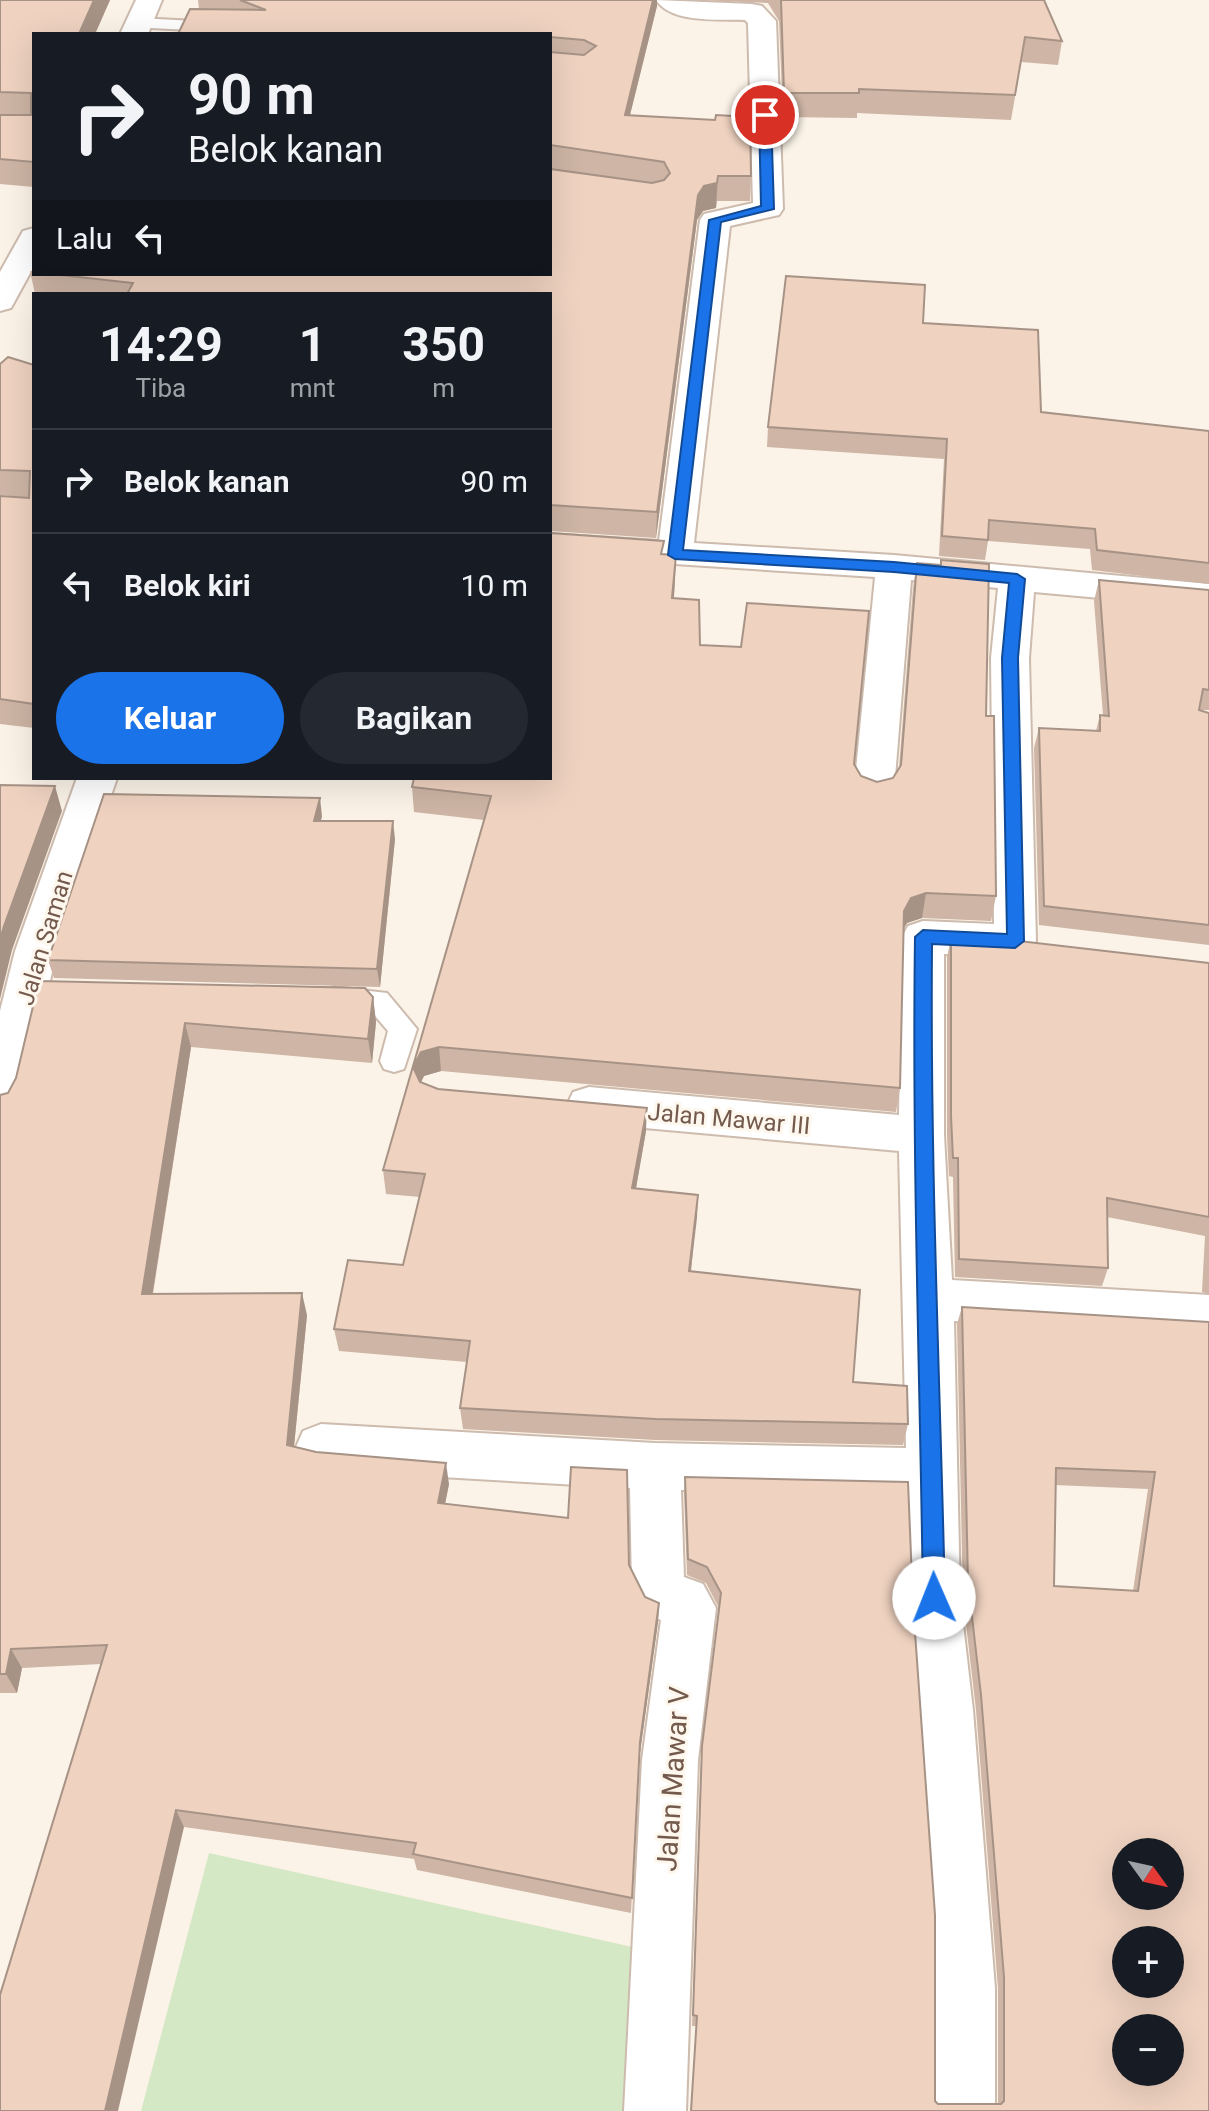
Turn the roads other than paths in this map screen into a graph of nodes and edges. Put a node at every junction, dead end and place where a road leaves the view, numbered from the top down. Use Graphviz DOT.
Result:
graph roads {
  1 [pos="669,0"];
  2 [pos="141,19"];
  3 [pos="249,32"];
  4 [pos="32,241"];
  5 [pos="0,301"];
  6 [pos="552,545"];
  7 [pos="675,555"];
  8 [pos="894,567"];
  9 [pos="1017,579"];
  10 [pos="1209,596"];
  11 [pos="96,780"];
  12 [pos="874,790"];
  13 [pos="313,998"];
  14 [pos="394,1061"];
  15 [pos="0,1101"];
  16 [pos="550,1102"];
  17 [pos="921,1135"];
  18 [pos="929,1299"];
  19 [pos="1209,1316"];
  20 [pos="321,1447"];
  21 [pos="655,1466"];
  22 [pos="933,1472"];
  23 [pos="655,2111"];
  24 [pos="964,2111"];
  1 -- 7 [label="street"];
  2 -- 3 [label="lane"];
  4 -- 5 [label="street"];
  6 -- 7 [label="street"];
  7 -- 8 [label="street"];
  8 -- 9 [label="street"];
  8 -- 12 [label="street"];
  9 -- 10 [label="street"];
  9 -- 17 [label="street"];
  11 -- 15 [label="street, Jalan Saman"];
  13 -- 14 [label="lane"];
  16 -- 17 [label="street, Jalan Mawar III"];
  17 -- 18 [label="street"];
  18 -- 19 [label="street"];
  18 -- 22 [label="street"];
  20 -- 21 [label="street"];
  21 -- 22 [label="street"];
  21 -- 23 [label="street, Jalan Mawar V"];
  22 -- 24 [label="street"];
}
